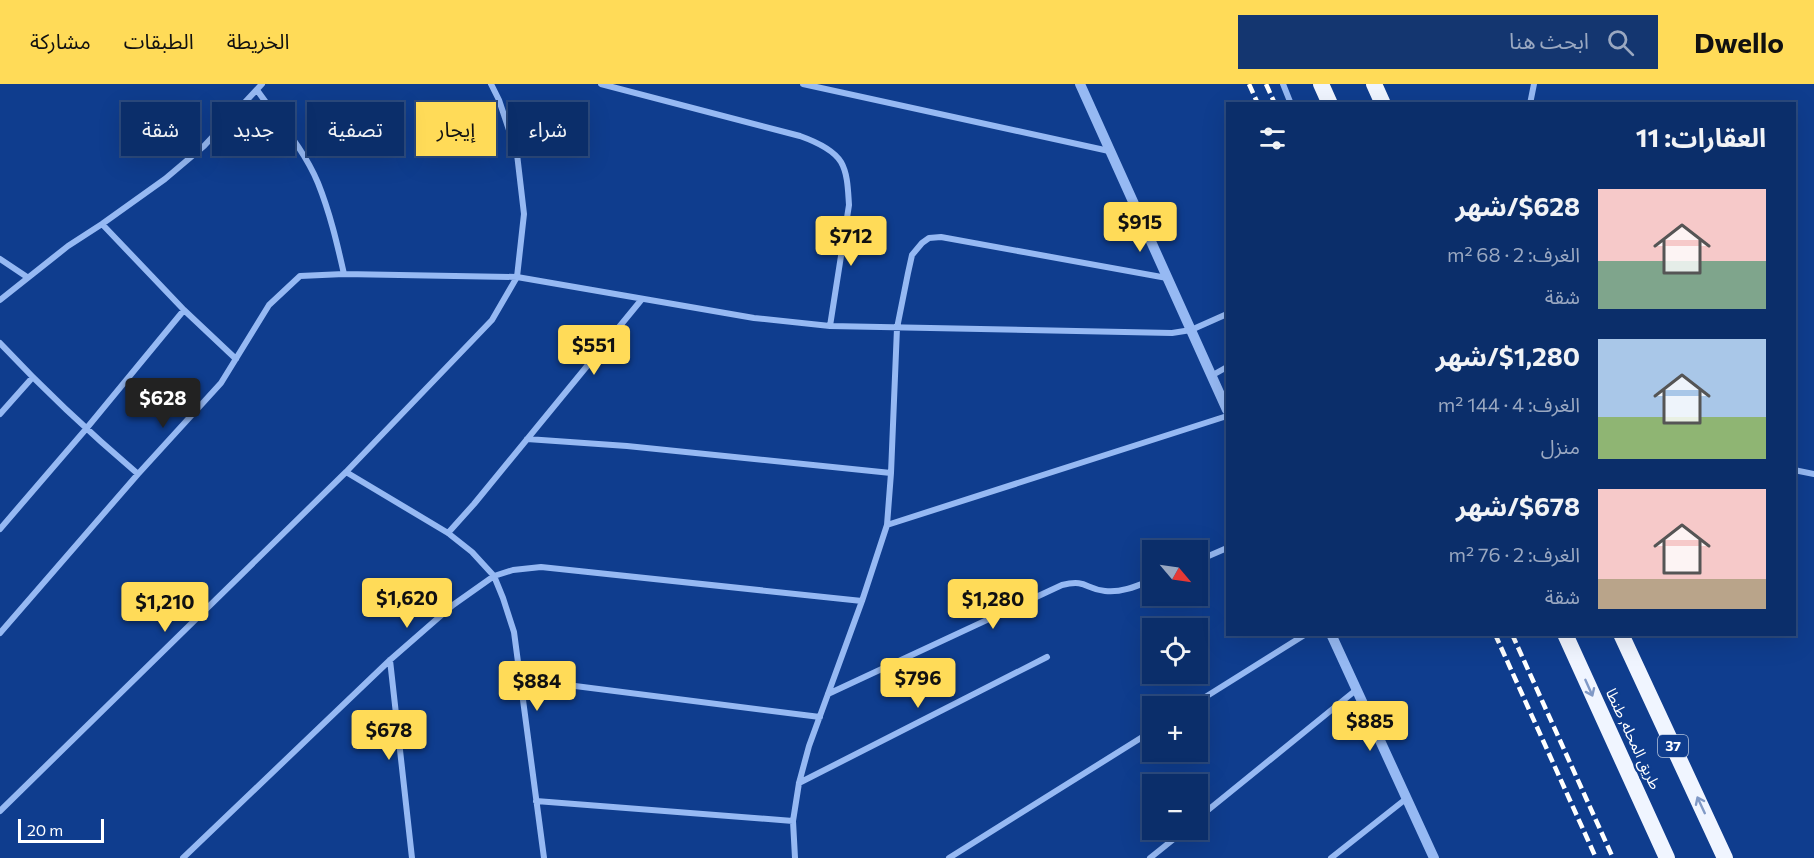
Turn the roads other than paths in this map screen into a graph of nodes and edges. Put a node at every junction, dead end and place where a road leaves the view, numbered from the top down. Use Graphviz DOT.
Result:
graph roads {
  1 [pos="262,84"];
  2 [pos="491,84"];
  3 [pos="601,84"];
  4 [pos="803,84"];
  5 [pos="1080,84"];
  6 [pos="1283,84"];
  7 [pos="1321,84"];
  8 [pos="1374,84"];
  9 [pos="1534,84"];
  10 [pos="257,90"];
  11 [pos="1290,102"];
  12 [pos="1329,102"];
  13 [pos="1382,102"];
  14 [pos="1530,102"];
  15 [pos="1110,151"];
  16 [pos="102,224"];
  17 [pos="0,259"];
  18 [pos="344,273"];
  19 [pos="27,277"];
  20 [pos="517,277"];
  21 [pos="1167,278"];
  22 [pos="642,299"];
  23 [pos="0,300"];
  24 [pos="184,310"];
  25 [pos="1226,314"];
  26 [pos="830,326"];
  27 [pos="897,328"];
  28 [pos="1191,330"];
  29 [pos="0,343"];
  30 [pos="236,359"];
  31 [pos="1226,368"];
  32 [pos="1211,376"];
  33 [pos="32,378"];
  34 [pos="1226,408"];
  35 [pos="0,414"];
  36 [pos="1226,416"];
  37 [pos="86,429"];
  38 [pos="527,439"];
  39 [pos="1796,470"];
  40 [pos="346,472"];
  41 [pos="891,473"];
  42 [pos="138,474"];
  43 [pos="1814,474"];
  44 [pos="887,525"];
  45 [pos="0,529"];
  46 [pos="448,533"];
  47 [pos="1226,548"];
  48 [pos="1208,556"];
  49 [pos="494,576"];
  50 [pos="1142,583"];
  51 [pos="862,601"];
  52 [pos="0,633"];
  53 [pos="1303,636"];
  54 [pos="1332,636"];
  55 [pos="1566,636"];
  56 [pos="1622,636"];
  57 [pos="1047,657"];
  58 [pos="390,660"];
  59 [pos="520,679"];
  60 [pos="1356,690"];
  61 [pos="828,694"];
  62 [pos="1207,696"];
  63 [pos="820,717"];
  64 [pos="1142,737"];
  65 [pos="799,783"];
  66 [pos="1407,798"];
  67 [pos="537,801"];
  68 [pos="1208,810"];
  69 [pos="0,811"];
  70 [pos="793,821"];
  71 [pos="1172,840"];
  72 [pos="183,858"];
  73 [pos="412,858"];
  74 [pos="544,858"];
  75 [pos="795,858"];
  76 [pos="949,858"];
  77 [pos="1150,858"];
  78 [pos="1330,858"];
  79 [pos="1434,858"];
  80 [pos="1667,858"];
  81 [pos="1725,858"];
  1 -- 10 [label="street"];
  2 -- 20 [label="street"];
  3 -- 26 [label="street"];
  4 -- 15 [label="street"];
  5 -- 15 [label="street"];
  6 -- 11 [label="street"];
  7 -- 12 [label="highway"];
  8 -- 13 [label="highway"];
  9 -- 14 [label="street"];
  10 -- 16 [label="street"];
  10 -- 18 [label="street"];
  15 -- 21 [label="street"];
  16 -- 19 [label="street"];
  16 -- 24 [label="street"];
  17 -- 19 [label="street"];
  18 -- 20 [label="street"];
  18 -- 30 [label="street"];
  19 -- 23 [label="street"];
  20 -- 22 [label="street"];
  20 -- 40 [label="street"];
  21 -- 27 [label="street"];
  21 -- 28 [label="street"];
  22 -- 26 [label="street"];
  22 -- 38 [label="street"];
  24 -- 30 [label="street"];
  24 -- 37 [label="street"];
  25 -- 28 [label="street"];
  26 -- 27 [label="street"];
  27 -- 28 [label="street"];
  27 -- 41 [label="street"];
  28 -- 32 [label="street"];
  29 -- 33 [label="street"];
  30 -- 42 [label="street"];
  31 -- 32 [label="street"];
  32 -- 34 [label="street"];
  33 -- 35 [label="street"];
  33 -- 37 [label="street"];
  36 -- 44 [label="street"];
  37 -- 42 [label="street"];
  37 -- 45 [label="street"];
  38 -- 41 [label="street"];
  38 -- 46 [label="street"];
  39 -- 43 [label="street"];
  40 -- 46 [label="street"];
  40 -- 69 [label="street"];
  41 -- 44 [label="street"];
  42 -- 52 [label="street"];
  44 -- 51 [label="street"];
  46 -- 49 [label="street"];
  47 -- 48 [label="street"];
  49 -- 51 [label="street"];
  49 -- 58 [label="street"];
  49 -- 59 [label="street"];
  50 -- 61 [label="street"];
  51 -- 61 [label="street"];
  53 -- 62 [label="street"];
  54 -- 60 [label="street"];
  55 -- 80 [label="highway, طريق المحله, طنطا, one-way"];
  81 -- 56 [label="highway, 37, one-way"];
  57 -- 65 [label="street"];
  58 -- 72 [label="street"];
  58 -- 73 [label="street"];
  59 -- 63 [label="street"];
  59 -- 67 [label="street"];
  60 -- 66 [label="street"];
  60 -- 68 [label="street"];
  61 -- 63 [label="street"];
  63 -- 65 [label="street"];
  64 -- 76 [label="street"];
  65 -- 70 [label="street"];
  66 -- 78 [label="street"];
  66 -- 79 [label="street"];
  67 -- 70 [label="street"];
  67 -- 74 [label="street"];
  70 -- 75 [label="street"];
  71 -- 77 [label="street"];
}
